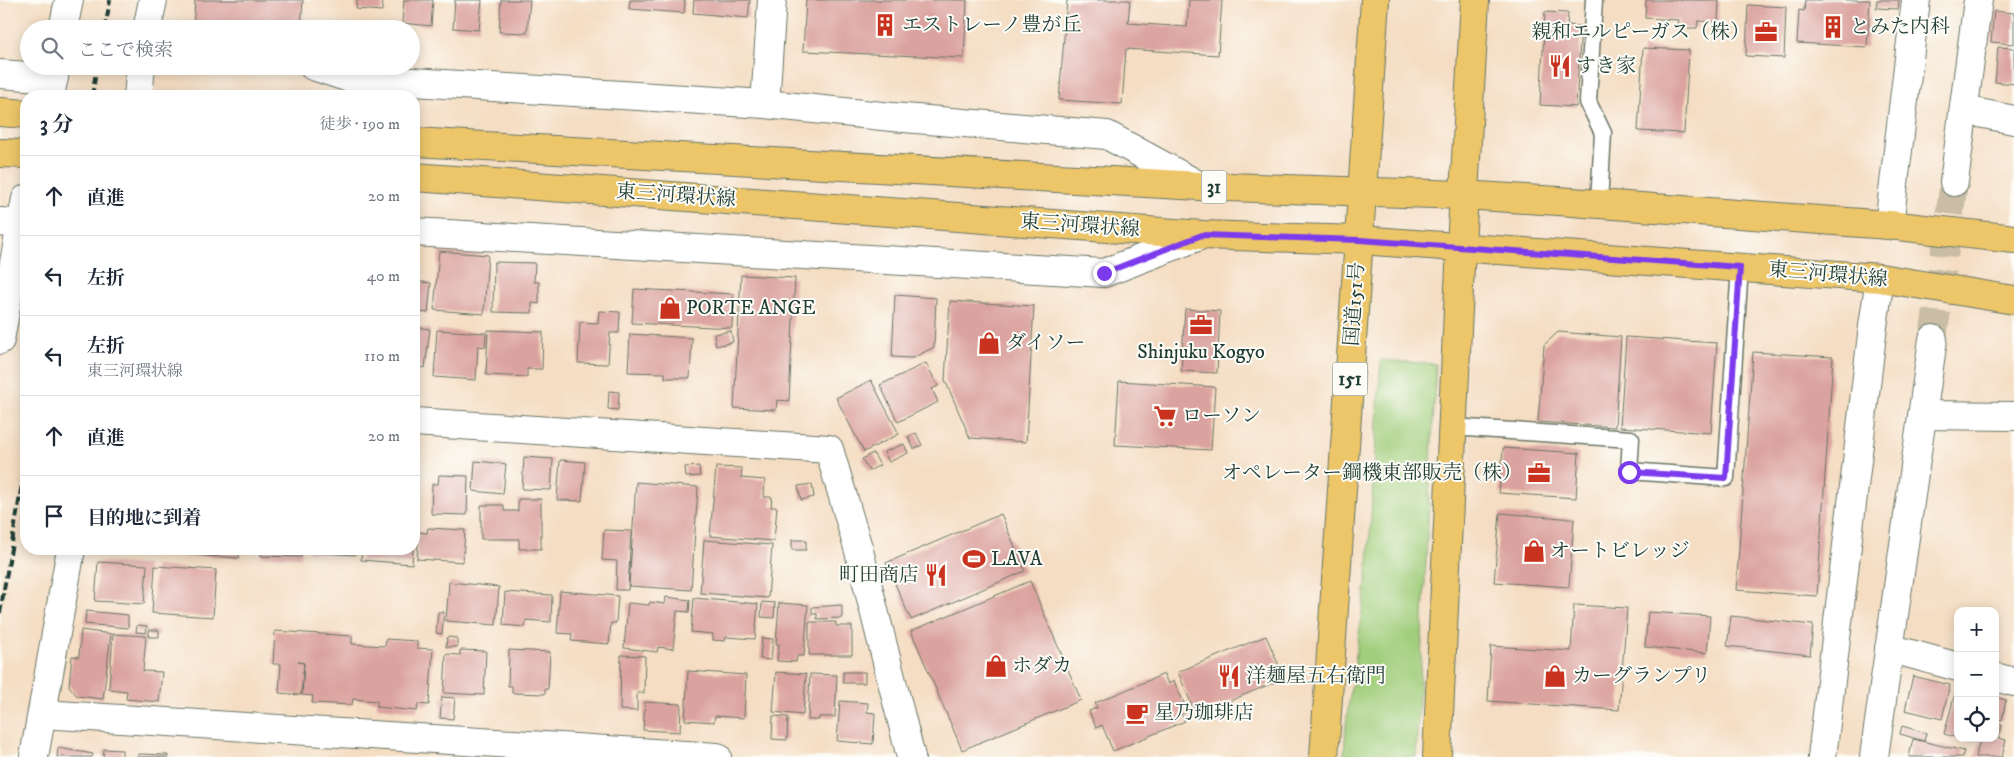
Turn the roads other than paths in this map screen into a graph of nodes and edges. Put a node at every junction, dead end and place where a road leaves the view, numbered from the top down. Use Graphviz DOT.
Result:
graph roads {
  1 [pos="69,0"];
  2 [pos="154,0"];
  3 [pos="772,0"];
  4 [pos="1375,0"];
  5 [pos="1474,0"];
  6 [pos="1594,0"];
  7 [pos="1916,0"];
  8 [pos="1978,0"];
  9 [pos="65,20"];
  10 [pos="149,20"];
  11 [pos="0,74"];
  12 [pos="140,75"];
  13 [pos="340,75"];
  14 [pos="53,80"];
  15 [pos="139,90"];
  16 [pos="765,104"];
  17 [pos="1964,110"];
  18 [pos="0,112"];
  19 [pos="20,114"];
  20 [pos="2014,120"];
  21 [pos="420,142"];
  22 [pos="0,153"];
  23 [pos="20,154"];
  24 [pos="420,177"];
  25 [pos="1954,182"];
  26 [pos="1200,186"];
  27 [pos="1360,192"];
  28 [pos="1464,195"];
  29 [pos="1599,203"];
  30 [pos="16,215"];
  31 [pos="1889,225"];
  32 [pos="420,232"];
  33 [pos="1202,235"];
  34 [pos="2014,239"];
  35 [pos="1360,240"];
  36 [pos="1460,246"];
  37 [pos="1740,267"];
  38 [pos="1880,278"];
  39 [pos="2014,300"];
  40 [pos="1934,339"];
  41 [pos="0,340"];
  42 [pos="1922,415"];
  43 [pos="2014,416"];
  44 [pos="420,422"];
  45 [pos="1452,427"];
  46 [pos="70,555"];
  47 [pos="1889,648"];
  48 [pos="1954,666"];
  49 [pos="1999,678"];
  50 [pos="2014,682"];
  51 [pos="42,714"];
  52 [pos="34,757"];
  53 [pos="717,757"];
  54 [pos="911,757"];
  55 [pos="1324,757"];
  56 [pos="1437,757"];
  57 [pos="1822,757"];
  58 [pos="1874,757"];
  1 -- 9 [label="street"];
  2 -- 10 [label="street"];
  3 -- 16 [label="street"];
  4 -- 27 [label="main road, 国道151号 / 151"];
  5 -- 28 [label="main road"];
  6 -- 29 [label="lane"];
  7 -- 31 [label="street"];
  8 -- 17 [label="street"];
  11 -- 14 [label="street"];
  12 -- 15 [label="street"];
  13 -- 16 [label="street"];
  16 -- 26 [label="street"];
  17 -- 20 [label="street"];
  17 -- 25 [label="street"];
  18 -- 19 [label="main road"];
  21 -- 26 [label="main road, 東三河環状線 / 31"];
  22 -- 23 [label="main road"];
  24 -- 33 [label="main road, 東三河環状線"];
  26 -- 27 [label="main road, 東三河環状線 / 31"];
  27 -- 28 [label="main road, 東三河環状線 / 31"];
  27 -- 35 [label="main road, 国道151号 / 151"];
  28 -- 29 [label="main road, 東三河環状線 / 31"];
  28 -- 36 [label="main road"];
  29 -- 31 [label="main road, 東三河環状線 / 31"];
  30 -- 41 [label="street"];
  31 -- 34 [label="main road, 東三河環状線 / 31"];
  32 -- 33 [label="street"];
  33 -- 35 [label="main road, 東三河環状線"];
  35 -- 36 [label="main road, 東三河環状線"];
  35 -- 55 [label="main road, 国道151号 / 151"];
  36 -- 37 [label="main road, 東三河環状線"];
  36 -- 45 [label="main road"];
  37 -- 38 [label="main road, 東三河環状線"];
  37 -- 45 [label="lane"];
  38 -- 39 [label="main road, 東三河環状線"];
  38 -- 57 [label="street"];
  40 -- 42 [label="street"];
  42 -- 43 [label="street"];
  42 -- 47 [label="street"];
  44 -- 54 [label="street"];
  45 -- 56 [label="main road"];
  46 -- 51 [label="street"];
  47 -- 48 [label="street"];
  47 -- 58 [label="street"];
  49 -- 50 [label="street"];
  51 -- 52 [label="street"];
  51 -- 53 [label="street"];
}
